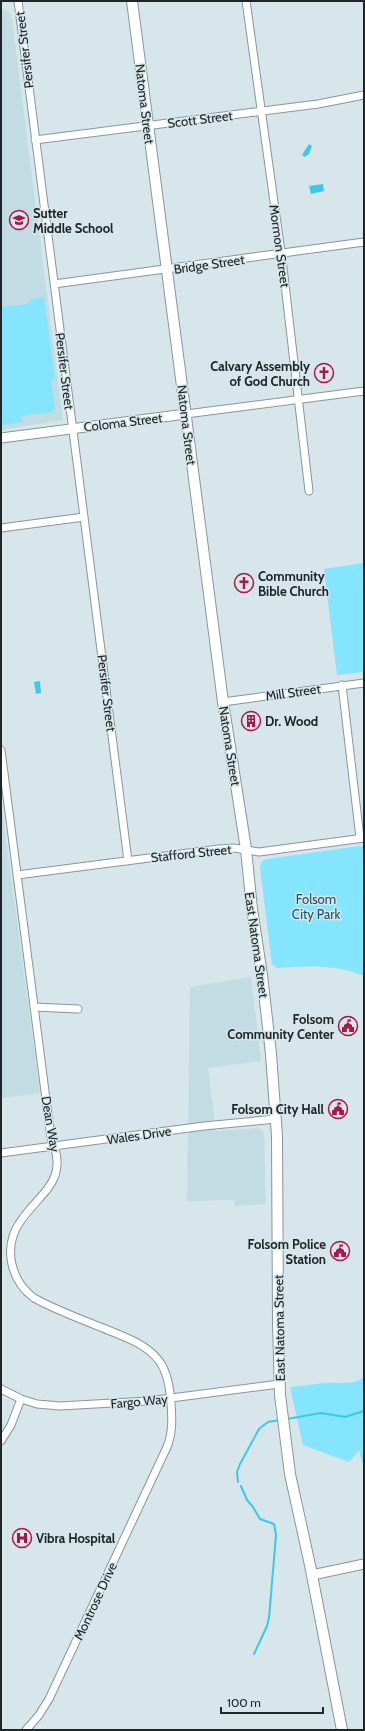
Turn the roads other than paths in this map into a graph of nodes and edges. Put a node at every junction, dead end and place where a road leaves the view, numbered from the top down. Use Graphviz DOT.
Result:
graph roads {
  1 [pos="18,1"];
  2 [pos="132,1"];
  3 [pos="246,1"];
  4 [pos="364,96"];
  5 [pos="261,111"];
  6 [pos="148,126"];
  7 [pos="35,140"];
  8 [pos="364,242"];
  9 [pos="281,253"];
  10 [pos="167,270"];
  11 [pos="54,284"];
  12 [pos="364,391"];
  13 [pos="299,399"];
  14 [pos="186,414"];
  15 [pos="72,428"];
  16 [pos="1,438"];
  17 [pos="309,491"];
  18 [pos="84,517"];
  19 [pos="1,528"];
  20 [pos="364,683"];
  21 [pos="342,685"];
  22 [pos="223,702"];
  23 [pos="1,751"];
  24 [pos="362,838"];
  25 [pos="246,849"];
  26 [pos="128,860"];
  27 [pos="17,875"];
  28 [pos="34,1007"];
  29 [pos="78,1009"];
  30 [pos="276,1119"];
  31 [pos="55,1146"];
  32 [pos="1,1153"];
  33 [pos="279,1384"];
  34 [pos="1,1389"];
  35 [pos="171,1398"];
  36 [pos="21,1399"];
  37 [pos="1,1441"];
  38 [pos="364,1564"];
  39 [pos="312,1575"];
  40 [pos="31,1728"];
  41 [pos="342,1730"];
  1 -- 7 [label="street, Persifer Street"];
  2 -- 6 [label="main road, Natoma Street"];
  3 -- 5 [label="street, Mormon Street"];
  4 -- 5 [label="street, Scott Street"];
  5 -- 6 [label="street, Scott Street"];
  5 -- 9 [label="street, Mormon Street"];
  6 -- 7 [label="street, Scott Street"];
  6 -- 10 [label="main road, Natoma Street"];
  7 -- 11 [label="street, Persifer Street"];
  8 -- 9 [label="street, Bridge Street"];
  9 -- 10 [label="street, Bridge Street"];
  9 -- 13 [label="street, Mormon Street"];
  10 -- 11 [label="street, Bridge Street"];
  10 -- 14 [label="main road, Natoma Street"];
  11 -- 15 [label="street, Persifer Street"];
  12 -- 13 [label="street, Coloma Street"];
  13 -- 14 [label="street, Coloma Street"];
  13 -- 17 [label="street, Mormon Street"];
  14 -- 15 [label="street, Coloma Street"];
  14 -- 22 [label="main road, Natoma Street"];
  15 -- 16 [label="street, Coloma Street"];
  15 -- 18 [label="street, Persifer Street"];
  18 -- 19 [label="street"];
  18 -- 26 [label="street, Persifer Street"];
  20 -- 21 [label="street, Mill Street"];
  21 -- 22 [label="street, Mill Street"];
  21 -- 24 [label="street"];
  22 -- 25 [label="main road, Natoma Street"];
  23 -- 27 [label="street, Dean Way"];
  24 -- 25 [label="street, Stafford Street"];
  25 -- 26 [label="street, Stafford Street"];
  25 -- 30 [label="main road, East Natoma Street"];
  26 -- 27 [label="street, Stafford Street"];
  27 -- 28 [label="street, Dean Way"];
  28 -- 29 [label="street"];
  28 -- 31 [label="street, Dean Way"];
  30 -- 31 [label="street, Wales Drive"];
  30 -- 33 [label="main road, East Natoma Street"];
  31 -- 32 [label="street, Wales Drive"];
  31 -- 35 [label="street, Dean Way"];
  33 -- 35 [label="street, Fargo Way"];
  33 -- 39 [label="main road, East Natoma Street"];
  34 -- 36 [label="street, Fargo Way"];
  35 -- 36 [label="street, Fargo Way"];
  35 -- 40 [label="street, Montrose Drive"];
  36 -- 37 [label="street"];
  38 -- 39 [label="street"];
  39 -- 41 [label="main road, East Natoma Street"];
}
